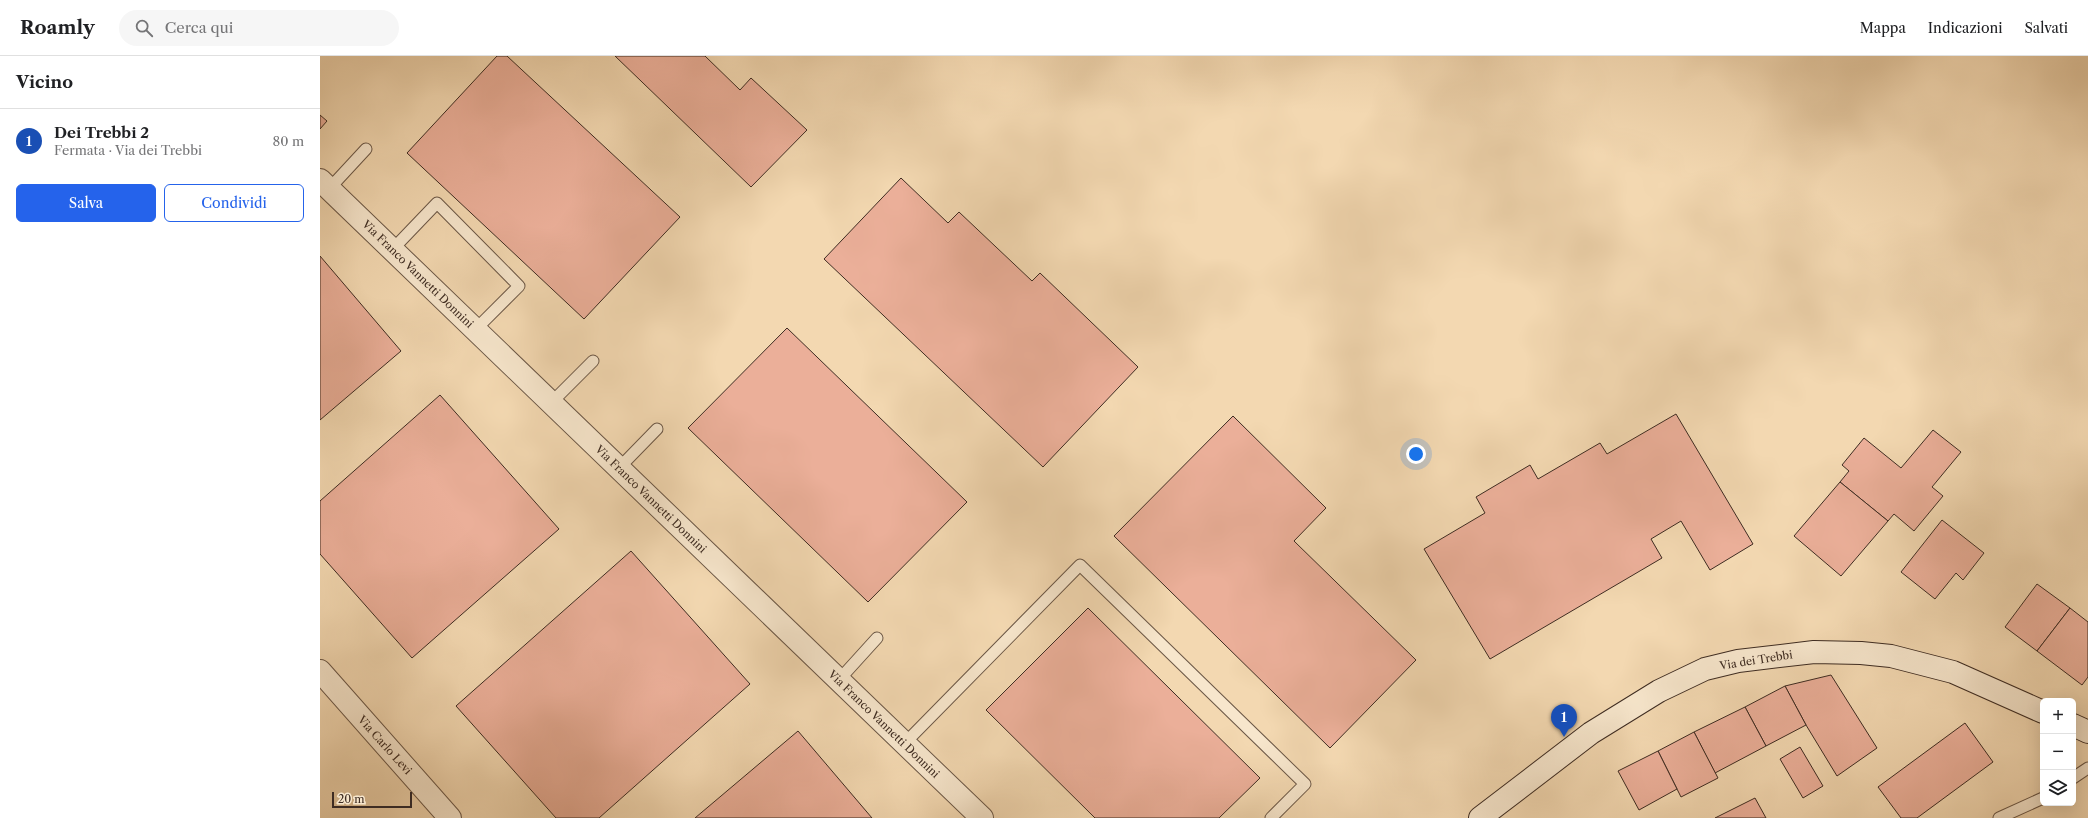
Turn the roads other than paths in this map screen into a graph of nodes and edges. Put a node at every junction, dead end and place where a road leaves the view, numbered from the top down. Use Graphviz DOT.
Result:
graph roads {
  1 [pos="366,149"];
  2 [pos="325,185"];
  3 [pos="392,250"];
  4 [pos="475,330"];
  5 [pos="593,361"];
  6 [pos="551,402"];
  7 [pos="657,429"];
  8 [pos="619,468"];
  9 [pos="877,638"];
  10 [pos="320,671"];
  11 [pos="838,681"];
  12 [pos="2040,711"];
  13 [pos="2076,726"];
  14 [pos="2088,732"];
  15 [pos="904,744"];
  16 [pos="2088,768"];
  17 [pos="2076,776"];
  18 [pos="2040,799"];
  19 [pos="450,818"];
  20 [pos="982,818"];
  21 [pos="1271,818"];
  22 [pos="1480,818"];
  23 [pos="1999,818"];
  1 -- 2 [label="lane"];
  2 -- 3 [label="street, Via Franco Vannetti Donnini"];
  3 -- 4 [label="street, Via Franco Vannetti Donnini"];
  3 -- 4 [label="lane"];
  4 -- 6 [label="street, Via Franco Vannetti Donnini"];
  5 -- 6 [label="lane"];
  6 -- 8 [label="street, Via Franco Vannetti Donnini"];
  7 -- 8 [label="lane"];
  8 -- 11 [label="street, Via Franco Vannetti Donnini"];
  9 -- 11 [label="lane"];
  10 -- 19 [label="street, Via Carlo Levi"];
  11 -- 15 [label="street, Via Franco Vannetti Donnini"];
  12 -- 22 [label="street, Via dei Trebbi"];
  13 -- 14 [label="street"];
  15 -- 20 [label="street, Via Franco Vannetti Donnini"];
  15 -- 21 [label="lane"];
  16 -- 17 [label="lane"];
  18 -- 23 [label="lane"];
}
